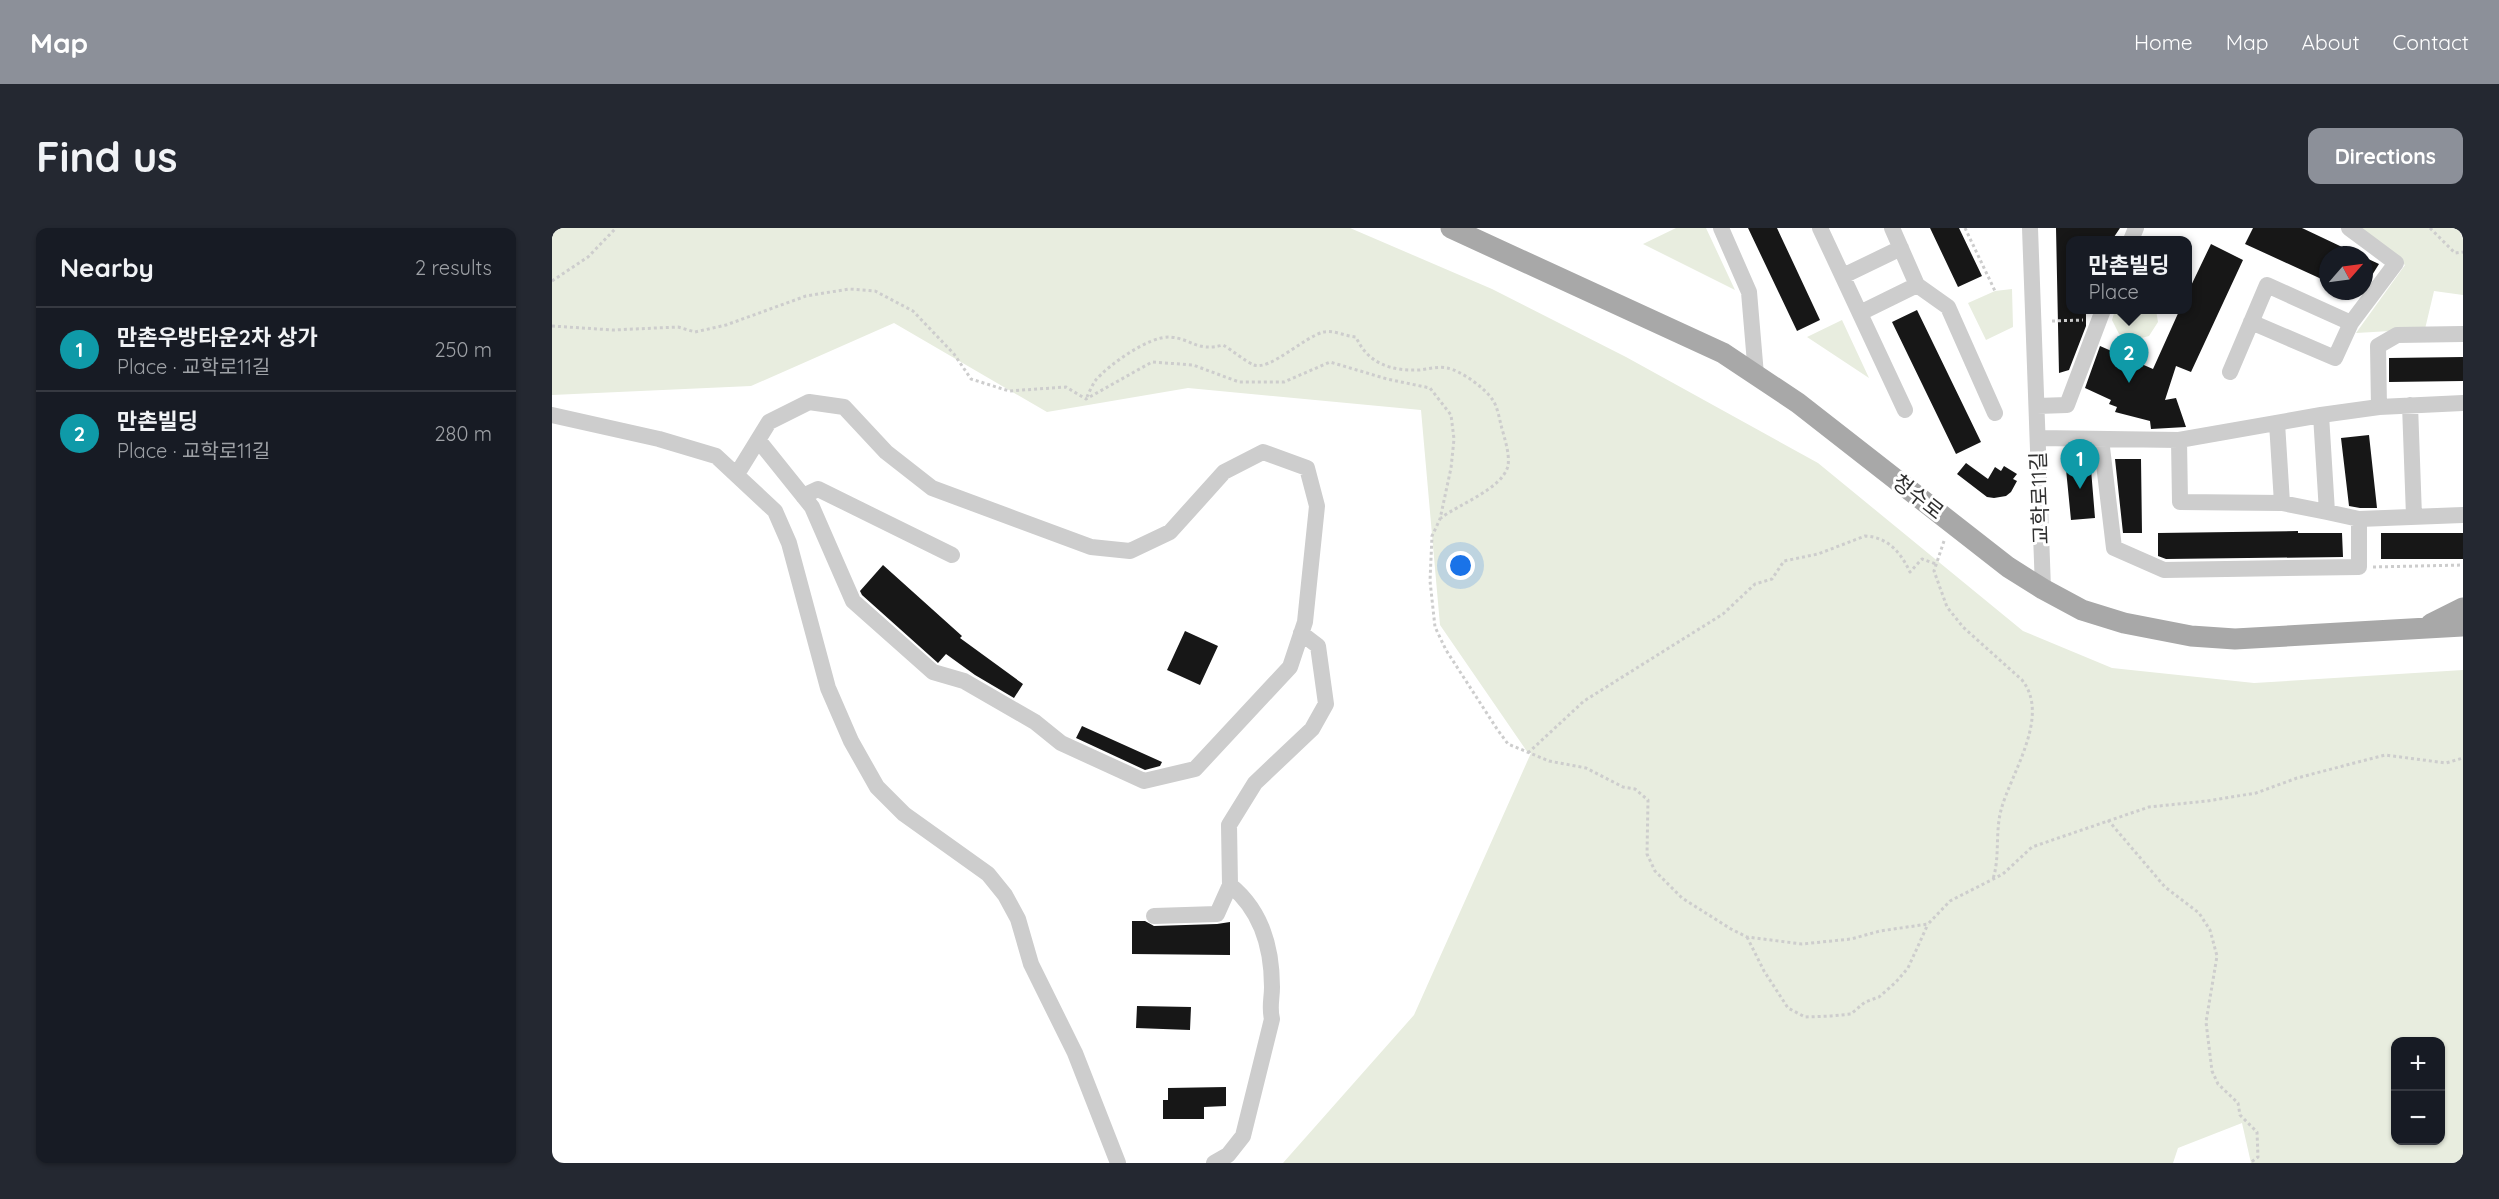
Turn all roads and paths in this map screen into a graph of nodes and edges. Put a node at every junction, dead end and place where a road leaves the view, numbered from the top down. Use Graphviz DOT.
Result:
graph roads {
  1 [pos="616,228"];
  2 [pos="1451,228"];
  3 [pos="1721,228"];
  4 [pos="1820,228"];
  5 [pos="1892,228"];
  6 [pos="1965,228"];
  7 [pos="2030,228"];
  8 [pos="2349,228"];
  9 [pos="2430,228"];
  10 [pos="1901,248"];
  11 [pos="2463,252"];
  12 [pos="1843,276"];
  13 [pos="552,281"];
  14 [pos="1917,285"];
  15 [pos="1995,291"];
  16 [pos="1860,313"];
  17 [pos="2101,314"];
  18 [pos="2052,321"];
  19 [pos="2251,322"];
  20 [pos="2351,323"];
  21 [pos="552,326"];
  22 [pos="2463,334"];
  23 [pos="2230,372"];
  24 [pos="1756,375"];
  25 [pos="1086,399"];
  26 [pos="2463,403"];
  27 [pos="2410,405"];
  28 [pos="2037,406"];
  29 [pos="2379,407"];
  30 [pos="1905,410"];
  31 [pos="1995,413"];
  32 [pos="552,415"];
  33 [pos="2321,415"];
  34 [pos="2277,423"];
  35 [pos="2038,438"];
  36 [pos="2101,439"];
  37 [pos="2179,440"];
  38 [pos="759,441"];
  39 [pos="737,474"];
  40 [pos="803,496"];
  41 [pos="2282,503"];
  42 [pos="2327,512"];
  43 [pos="2463,515"];
  44 [pos="2414,516"];
  45 [pos="1440,519"];
  46 [pos="2359,519"];
  47 [pos="1950,522"];
  48 [pos="952,555"];
  49 [pos="1936,564"];
  50 [pos="2463,565"];
  51 [pos="2359,567"];
  52 [pos="2043,589"];
  53 [pos="2463,608"];
  54 [pos="2463,626"];
  55 [pos="2421,629"];
  56 [pos="1301,633"];
  57 [pos="2463,641"];
  58 [pos="1528,753"];
  59 [pos="2463,758"];
  60 [pos="2108,820"];
  61 [pos="1993,879"];
  62 [pos="1230,885"];
  63 [pos="1154,916"];
  64 [pos="1928,924"];
  65 [pos="1747,937"];
  66 [pos="1118,1163"];
  67 [pos="1214,1163"];
  68 [pos="2250,1163"];
  1 -- 13 [label="path"];
  2 -- 24 [label="main road, 청수로"];
  3 -- 24 [label="street"];
  4 -- 12 [label="street"];
  5 -- 10 [label="street"];
  6 -- 15 [label="path"];
  7 -- 28 [label="street, 교학로11길"];
  8 -- 20 [label="street"];
  9 -- 11 [label="path"];
  10 -- 12 [label="street"];
  10 -- 14 [label="street"];
  12 -- 16 [label="street"];
  14 -- 16 [label="street"];
  14 -- 31 [label="street"];
  16 -- 30 [label="street"];
  17 -- 18 [label="path"];
  17 -- 28 [label="street"];
  19 -- 20 [label="street"];
  19 -- 20 [label="street"];
  19 -- 23 [label="street"];
  21 -- 25 [label="path"];
  22 -- 29 [label="street"];
  24 -- 47 [label="main road, 청수로"];
  25 -- 45 [label="path"];
  25 -- 45 [label="path"];
  26 -- 27 [label="street"];
  27 -- 29 [label="street"];
  27 -- 44 [label="street"];
  28 -- 35 [label="street, 교학로11길"];
  29 -- 33 [label="street"];
  32 -- 39 [label="street"];
  33 -- 34 [label="street"];
  33 -- 42 [label="street"];
  34 -- 37 [label="street"];
  34 -- 41 [label="street"];
  35 -- 36 [label="street"];
  35 -- 52 [label="street, 교학로11길"];
  36 -- 37 [label="street"];
  36 -- 51 [label="street"];
  37 -- 41 [label="street"];
  38 -- 39 [label="street"];
  38 -- 40 [label="street"];
  38 -- 56 [label="street"];
  39 -- 66 [label="street"];
  40 -- 48 [label="street"];
  40 -- 56 [label="street"];
  41 -- 42 [label="street"];
  42 -- 46 [label="street"];
  43 -- 44 [label="street"];
  44 -- 46 [label="street"];
  45 -- 58 [label="path"];
  46 -- 51 [label="street"];
  47 -- 49 [label="path"];
  47 -- 52 [label="main road, 청수로"];
  49 -- 58 [label="path"];
  49 -- 61 [label="path"];
  50 -- 51 [label="path"];
  52 -- 55 [label="main road, 청수로"];
  53 -- 55 [label="main road, 청수로"];
  54 -- 55 [label="main road, 청수로"];
  55 -- 57 [label="main road"];
  56 -- 62 [label="street"];
  58 -- 65 [label="path"];
  59 -- 60 [label="path"];
  60 -- 61 [label="path"];
  60 -- 68 [label="path"];
  61 -- 64 [label="path"];
  62 -- 63 [label="street"];
  62 -- 67 [label="street"];
  64 -- 65 [label="path"];
  64 -- 65 [label="path"];
}
